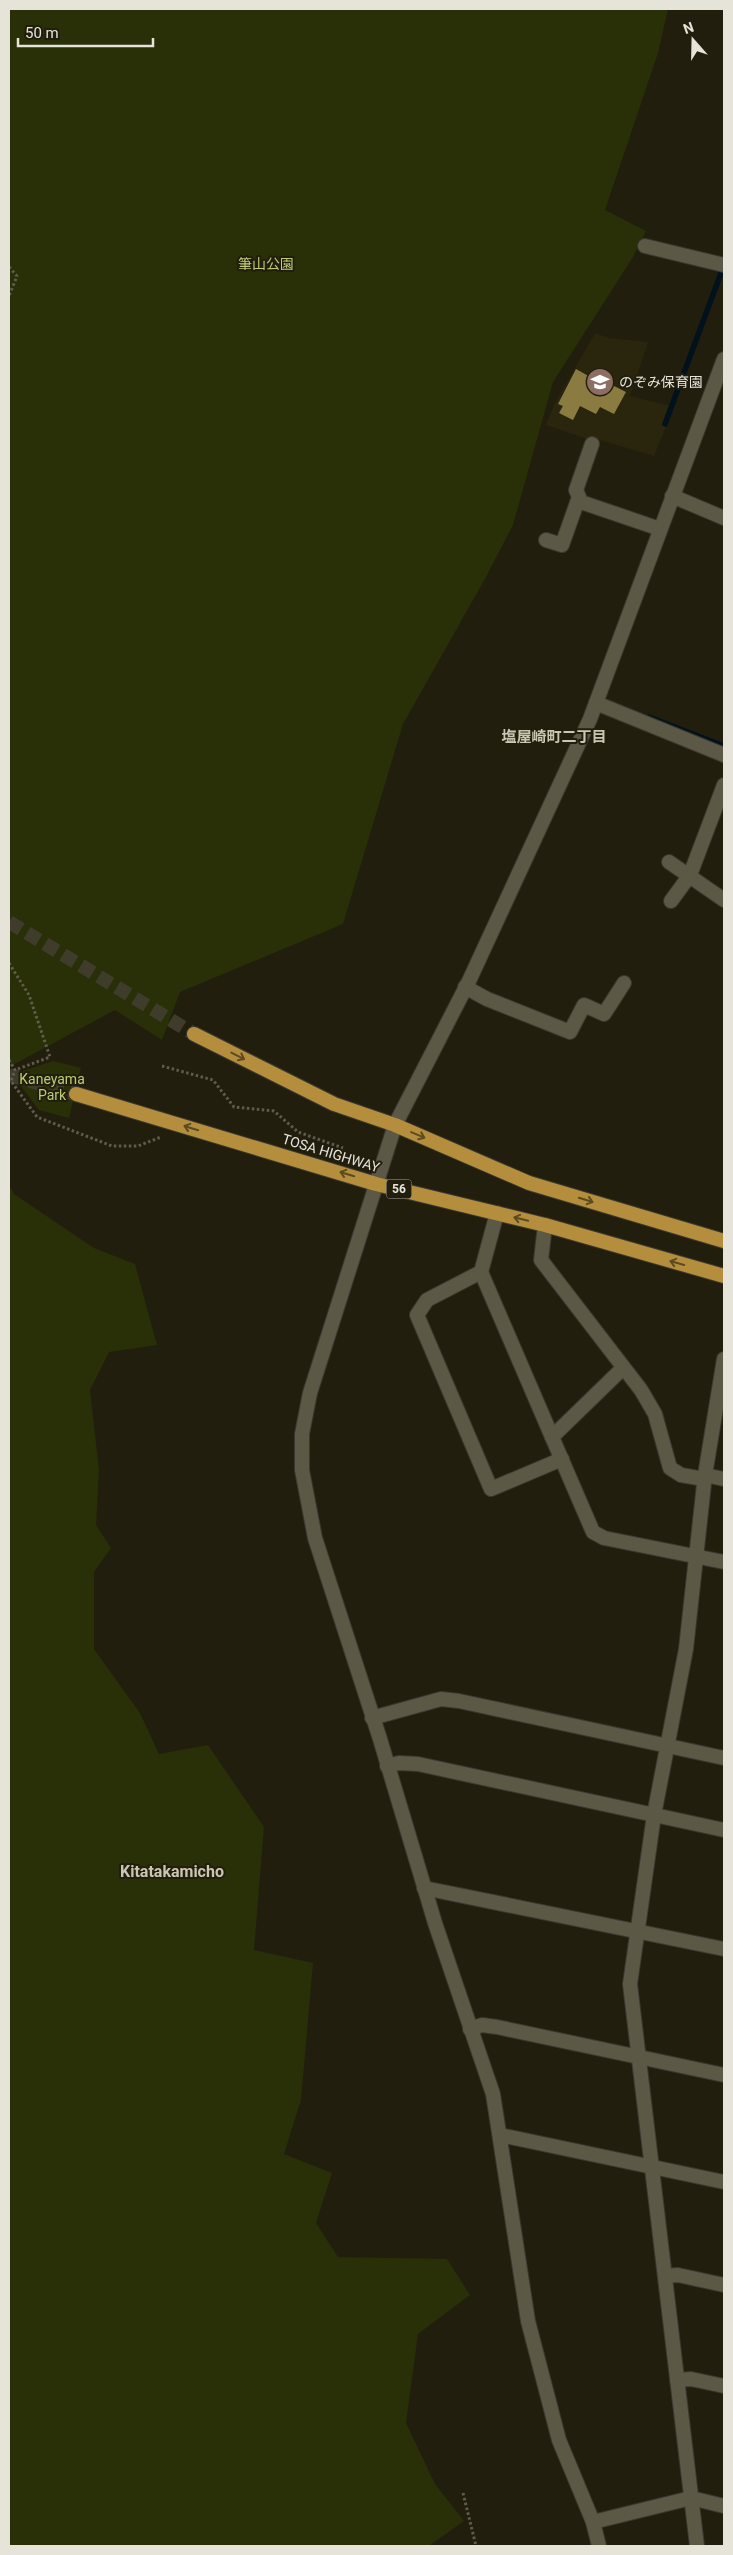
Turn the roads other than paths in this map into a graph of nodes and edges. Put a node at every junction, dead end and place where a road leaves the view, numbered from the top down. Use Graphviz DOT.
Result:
graph roads {
  1 [pos="645,246"];
  2 [pos="724,265"];
  3 [pos="724,359"];
  4 [pos="592,444"];
  5 [pos="672,496"];
  6 [pos="578,501"];
  7 [pos="724,518"];
  8 [pos="660,529"];
  9 [pos="546,540"];
  10 [pos="596,703"];
  11 [pos="724,754"];
  12 [pos="724,785"];
  13 [pos="669,862"];
  14 [pos="690,875"];
  15 [pos="671,900"];
  16 [pos="724,900"];
  17 [pos="624,984"];
  18 [pos="465,987"];
  19 [pos="194,1034"];
  20 [pos="76,1094"];
  21 [pos="395,1125"];
  22 [pos="376,1184"];
  23 [pos="497,1213"];
  24 [pos="545,1225"];
  25 [pos="724,1241"];
  26 [pos="481,1272"];
  27 [pos="724,1276"];
  28 [pos="724,1359"];
  29 [pos="623,1368"];
  30 [pos="718,1429"];
  31 [pos="552,1437"];
  32 [pos="562,1459"];
  33 [pos="704,1477"];
  34 [pos="724,1479"];
  35 [pos="698,1557"];
  36 [pos="724,1562"];
  37 [pos="372,1718"];
  38 [pos="666,1747"];
  39 [pos="724,1758"];
  40 [pos="387,1766"];
  41 [pos="654,1815"];
  42 [pos="724,1830"];
  43 [pos="424,1888"];
  44 [pos="638,1931"];
  45 [pos="724,1949"];
  46 [pos="470,2028"];
  47 [pos="639,2057"];
  48 [pos="724,2075"];
  49 [pos="500,2134"];
  50 [pos="652,2165"];
  51 [pos="724,2182"];
  52 [pos="665,2276"];
  53 [pos="724,2285"];
  54 [pos="677,2380"];
  55 [pos="724,2386"];
  56 [pos="691,2498"];
  57 [pos="724,2506"];
  58 [pos="594,2522"];
  59 [pos="599,2546"];
  60 [pos="697,2546"];
  1 -- 2 [label="street"];
  3 -- 5 [label="street"];
  4 -- 6 [label="street"];
  5 -- 7 [label="street"];
  5 -- 8 [label="street"];
  6 -- 8 [label="street"];
  6 -- 9 [label="street"];
  8 -- 10 [label="street"];
  10 -- 11 [label="street"];
  10 -- 18 [label="street"];
  12 -- 14 [label="street"];
  13 -- 14 [label="street"];
  14 -- 15 [label="street"];
  14 -- 16 [label="street"];
  17 -- 18 [label="street"];
  18 -- 21 [label="street"];
  19 -- 21 [label="highway, one-way"];
  22 -- 20 [label="highway, TOSA HIGHWAY / 56, one-way"];
  21 -- 22 [label="street"];
  21 -- 25 [label="highway, one-way"];
  22 -- 23 [label="highway, TOSA HIGHWAY / 56"];
  22 -- 37 [label="street"];
  24 -- 23 [label="highway, TOSA HIGHWAY / 56, one-way"];
  23 -- 26 [label="street"];
  27 -- 24 [label="highway, TOSA HIGHWAY / 56, one-way"];
  24 -- 29 [label="street"];
  26 -- 31 [label="street"];
  26 -- 32 [label="street"];
  28 -- 30 [label="street"];
  29 -- 31 [label="street"];
  29 -- 33 [label="street"];
  30 -- 33 [label="street"];
  31 -- 32 [label="street"];
  32 -- 35 [label="street"];
  33 -- 34 [label="street"];
  33 -- 35 [label="street"];
  35 -- 36 [label="street"];
  35 -- 38 [label="street"];
  37 -- 38 [label="street"];
  37 -- 40 [label="street"];
  38 -- 39 [label="street"];
  38 -- 41 [label="street"];
  40 -- 41 [label="street"];
  40 -- 43 [label="street"];
  41 -- 42 [label="street"];
  41 -- 44 [label="street"];
  43 -- 44 [label="street"];
  43 -- 46 [label="street"];
  44 -- 45 [label="street"];
  44 -- 47 [label="street"];
  46 -- 47 [label="street"];
  46 -- 49 [label="street"];
  47 -- 48 [label="street"];
  47 -- 50 [label="street"];
  49 -- 50 [label="street"];
  49 -- 58 [label="street"];
  50 -- 51 [label="street"];
  50 -- 52 [label="street"];
  52 -- 53 [label="street"];
  52 -- 54 [label="street"];
  54 -- 55 [label="street"];
  54 -- 56 [label="street"];
  56 -- 57 [label="street"];
  56 -- 58 [label="street"];
  56 -- 60 [label="street"];
  58 -- 59 [label="street"];
}
